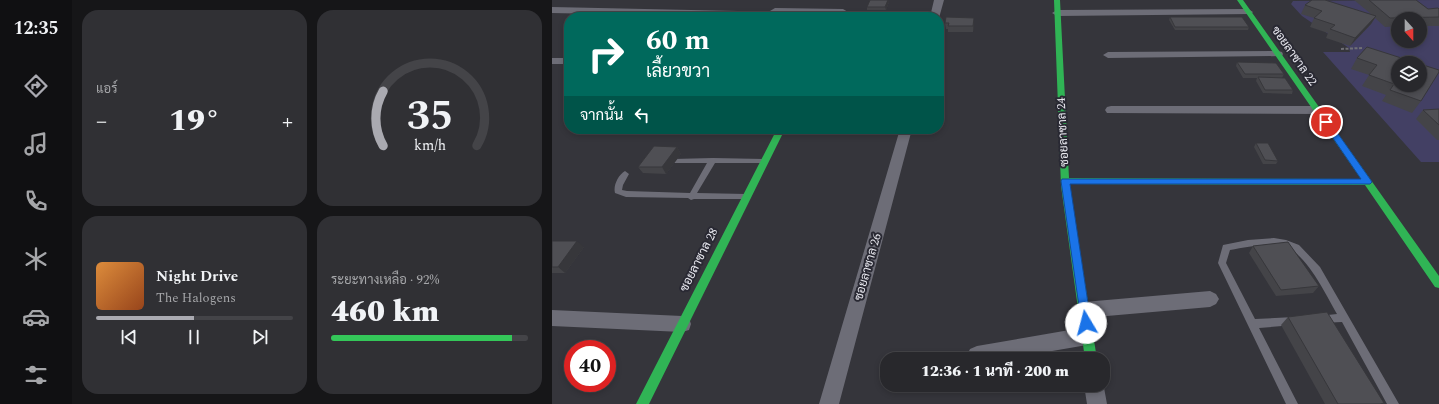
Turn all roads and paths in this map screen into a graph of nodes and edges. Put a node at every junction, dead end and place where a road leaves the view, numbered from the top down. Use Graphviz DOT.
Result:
graph roads {
  1 [pos="939,0"];
  2 [pos="1057,0"];
  3 [pos="1240,0"];
  4 [pos="552,10"];
  5 [pos="775,11"];
  6 [pos="645,12"];
  7 [pos="844,12"];
  8 [pos="936,12"];
  9 [pos="1248,12"];
  10 [pos="1057,13"];
  11 [pos="1362,48"];
  12 [pos="1341,49"];
  13 [pos="1278,54"];
  14 [pos="1108,55"];
  15 [pos="552,61"];
  16 [pos="564,61"];
  17 [pos="1110,110"];
  18 [pos="1318,110"];
  19 [pos="778,134"];
  20 [pos="905,134"];
  21 [pos="713,160"];
  22 [pos="676,161"];
  23 [pos="764,161"];
  24 [pos="625,174"];
  25 [pos="1065,181"];
  26 [pos="1367,182"];
  27 [pos="746,196"];
  28 [pos="691,197"];
  29 [pos="1439,284"];
  30 [pos="1210,299"];
  31 [pos="1084,310"];
  32 [pos="552,318"];
  33 [pos="1343,318"];
  34 [pos="682,324"];
  35 [pos="1252,324"];
  36 [pos="1087,336"];
  37 [pos="989,352"];
  38 [pos="1090,352"];
  39 [pos="1095,392"];
  40 [pos="642,404"];
  41 [pos="829,404"];
  42 [pos="1097,404"];
  43 [pos="1292,404"];
  44 [pos="1393,404"];
  1 -- 8 [label="street"];
  2 -- 10 [label="street, ซอยลาซาล 24"];
  3 -- 9 [label="street, ซอยลาซาล 22"];
  4 -- 6 [label="street"];
  5 -- 7 [label="street"];
  9 -- 10 [label="street"];
  9 -- 13 [label="street, ซอยลาซาล 22"];
  10 -- 25 [label="street, ซอยลาซาล 24"];
  11 -- 12 [label="path"];
  13 -- 14 [label="street"];
  13 -- 18 [label="street, ซอยลาซาล 22"];
  15 -- 16 [label="street"];
  17 -- 18 [label="street"];
  18 -- 26 [label="street, ซอยลาซาล 22"];
  19 -- 23 [label="street, ซอยลาซาล 28"];
  20 -- 41 [label="street, ซอยลาซาล 26"];
  21 -- 22 [label="lane"];
  21 -- 23 [label="lane"];
  21 -- 28 [label="lane"];
  23 -- 27 [label="street, ซอยลาซาล 28"];
  24 -- 28 [label="lane"];
  25 -- 26 [label="street"];
  25 -- 31 [label="street, ซอยลาซาล 24"];
  26 -- 29 [label="street, ซอยลาซาล 22"];
  27 -- 28 [label="lane"];
  27 -- 34 [label="street, ซอยลาซาล 28"];
  30 -- 31 [label="street"];
  31 -- 36 [label="street, ซอยลาซาล 24"];
  32 -- 34 [label="street"];
  33 -- 35 [label="lane"];
  33 -- 35 [label="lane"];
  33 -- 44 [label="lane"];
  34 -- 40 [label="street, ซอยลาซาล 28"];
  35 -- 43 [label="lane"];
  36 -- 37 [label="street"];
  36 -- 38 [label="street, ซอยลาซาล 24"];
  39 -- 42 [label="street"];
}
